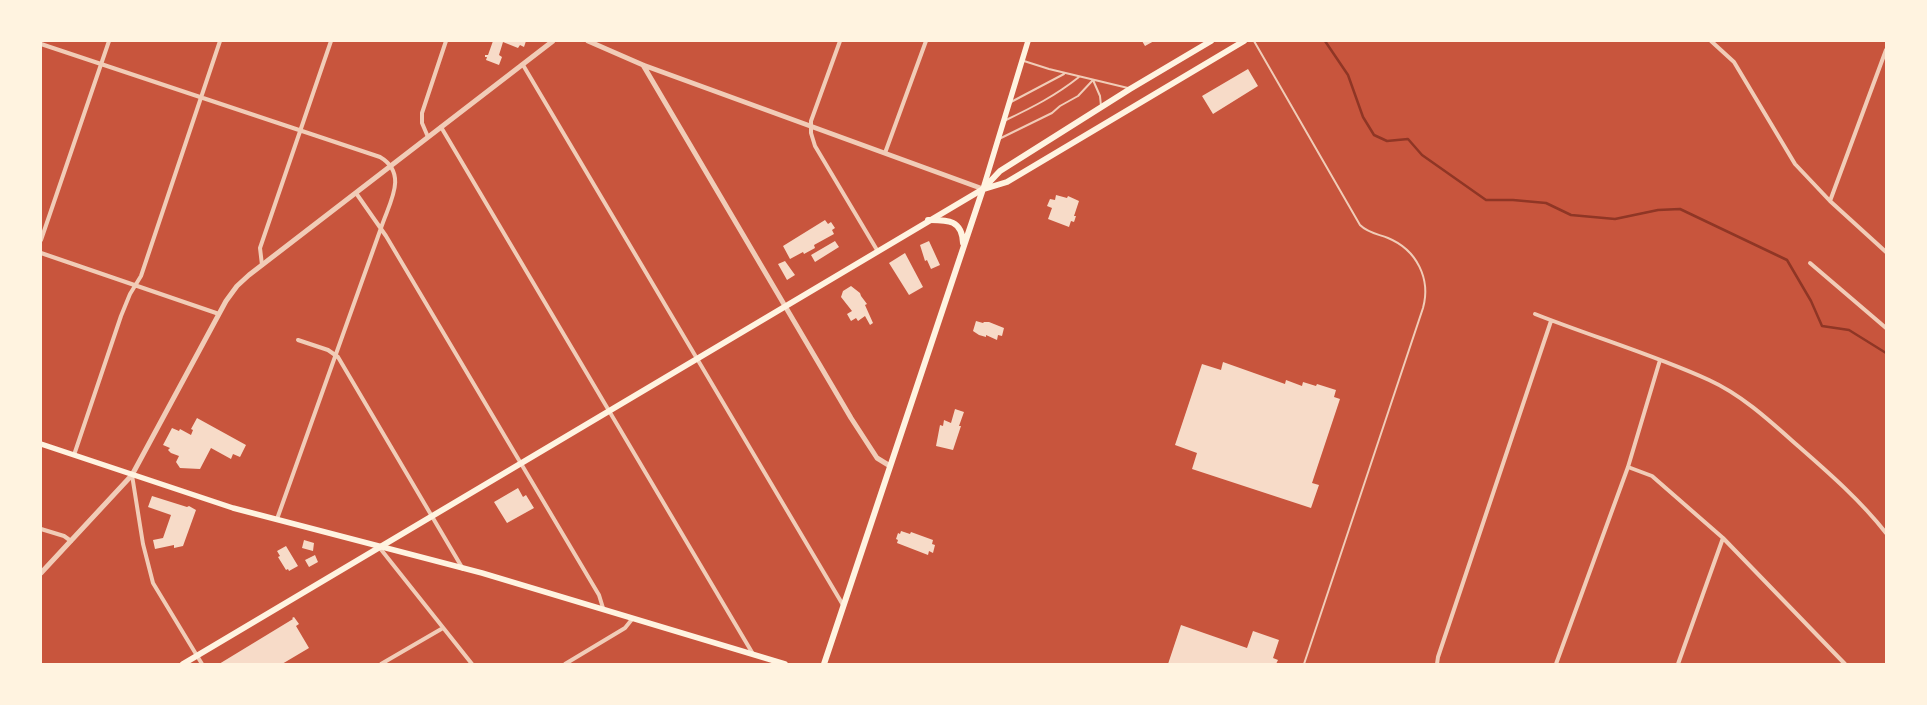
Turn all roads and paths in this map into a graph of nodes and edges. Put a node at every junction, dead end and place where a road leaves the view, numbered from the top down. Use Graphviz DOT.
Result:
graph roads {
  1 [pos="109,41"];
  2 [pos="220,41"];
  3 [pos="331,41"];
  4 [pos="446,41"];
  5 [pos="553,41"];
  6 [pos="588,41"];
  7 [pos="840,41"];
  8 [pos="926,41"];
  9 [pos="1028,41"];
  10 [pos="1211,41"];
  11 [pos="1244,41"];
  12 [pos="1254,41"];
  13 [pos="1711,41"];
  14 [pos="41,44"];
  15 [pos="1886,50"];
  16 [pos="1022,60"];
  17 [pos="101,64"];
  18 [pos="523,65"];
  19 [pos="643,65"];
  20 [pos="1065,73"];
  21 [pos="1079,77"];
  22 [pos="1093,80"];
  23 [pos="1130,89"];
  24 [pos="202,97"];
  25 [pos="1009,103"];
  26 [pos="1101,107"];
  27 [pos="1003,121"];
  28 [pos="811,126"];
  29 [pos="441,127"];
  30 [pos="300,130"];
  31 [pos="428,137"];
  32 [pos="997,140"];
  33 [pos="886,152"];
  34 [pos="391,166"];
  35 [pos="983,189"];
  36 [pos="356,193"];
  37 [pos="1830,202"];
  38 [pos="928,220"];
  39 [pos="381,228"];
  40 [pos="41,240"];
  41 [pos="963,246"];
  42 [pos="878,250"];
  43 [pos="1886,252"];
  44 [pos="41,253"];
  45 [pos="1810,263"];
  46 [pos="262,265"];
  47 [pos="136,285"];
  48 [pos="784,306"];
  49 [pos="219,314"];
  50 [pos="1535,314"];
  51 [pos="1551,320"];
  52 [pos="1886,328"];
  53 [pos="298,340"];
  54 [pos="336,354"];
  55 [pos="696,358"];
  56 [pos="1660,360"];
  57 [pos="608,411"];
  58 [pos="41,444"];
  59 [pos="74,455"];
  60 [pos="520,462"];
  61 [pos="890,466"];
  62 [pos="1628,467"];
  63 [pos="132,474"];
  64 [pos="432,516"];
  65 [pos="276,519"];
  66 [pos="41,529"];
  67 [pos="1886,533"];
  68 [pos="1723,538"];
  69 [pos="71,541"];
  70 [pos="380,547"];
  71 [pos="463,568"];
  72 [pos="41,573"];
  73 [pos="843,605"];
  74 [pos="603,608"];
  75 [pos="634,618"];
  76 [pos="442,628"];
  77 [pos="753,654"];
  78 [pos="197,656"];
  79 [pos="183,664"];
  80 [pos="202,664"];
  81 [pos="381,664"];
  82 [pos="472,664"];
  83 [pos="565,664"];
  84 [pos="785,664"];
  85 [pos="824,664"];
  86 [pos="1304,664"];
  87 [pos="1437,664"];
  88 [pos="1556,664"];
  89 [pos="1678,664"];
  90 [pos="1845,664"];
  1 -- 17 [label="street"];
  2 -- 24 [label="street"];
  3 -- 30 [label="street"];
  4 -- 31 [label="street"];
  5 -- 18 [label="street"];
  6 -- 19 [label="street"];
  7 -- 28 [label="street"];
  8 -- 33 [label="street"];
  9 -- 16 [label="main road"];
  10 -- 23 [label="main road"];
  11 -- 35 [label="main road"];
  12 -- 86 [label="lane"];
  13 -- 37 [label="street"];
  14 -- 17 [label="street"];
  15 -- 37 [label="street"];
  16 -- 20 [label="lane"];
  16 -- 25 [label="main road"];
  17 -- 24 [label="street"];
  17 -- 40 [label="street"];
  18 -- 29 [label="street"];
  18 -- 55 [label="street"];
  19 -- 28 [label="street"];
  19 -- 48 [label="street"];
  20 -- 21 [label="lane"];
  20 -- 25 [label="lane"];
  21 -- 22 [label="lane"];
  21 -- 27 [label="lane"];
  22 -- 23 [label="lane"];
  22 -- 26 [label="lane"];
  22 -- 32 [label="lane"];
  23 -- 26 [label="main road"];
  24 -- 30 [label="street"];
  24 -- 47 [label="street"];
  25 -- 27 [label="main road"];
  26 -- 35 [label="main road"];
  27 -- 32 [label="main road"];
  28 -- 33 [label="street"];
  28 -- 42 [label="street"];
  29 -- 31 [label="street"];
  29 -- 57 [label="street"];
  30 -- 34 [label="street"];
  30 -- 46 [label="street"];
  31 -- 34 [label="street"];
  32 -- 35 [label="main road"];
  33 -- 35 [label="street"];
  34 -- 36 [label="street"];
  34 -- 39 [label="street"];
  35 -- 38 [label="main road"];
  35 -- 41 [label="main road"];
  36 -- 39 [label="street"];
  36 -- 46 [label="street"];
  37 -- 43 [label="street"];
  38 -- 41 [label="main road"];
  38 -- 42 [label="main road"];
  39 -- 54 [label="street"];
  39 -- 60 [label="street"];
  41 -- 61 [label="main road"];
  42 -- 48 [label="main road"];
  44 -- 47 [label="street"];
  45 -- 52 [label="street"];
  46 -- 49 [label="street"];
  47 -- 49 [label="street"];
  47 -- 59 [label="street"];
  48 -- 55 [label="main road"];
  48 -- 61 [label="street"];
  49 -- 63 [label="street"];
  50 -- 51 [label="street"];
  51 -- 56 [label="street"];
  51 -- 87 [label="street"];
  53 -- 54 [label="street"];
  54 -- 64 [label="street"];
  54 -- 65 [label="street"];
  55 -- 57 [label="main road"];
  55 -- 73 [label="street"];
  56 -- 62 [label="street"];
  56 -- 67 [label="street"];
  57 -- 60 [label="main road"];
  57 -- 77 [label="street"];
  58 -- 59 [label="main road"];
  59 -- 63 [label="main road"];
  60 -- 64 [label="main road"];
  60 -- 74 [label="street"];
  61 -- 73 [label="main road"];
  62 -- 68 [label="street"];
  62 -- 88 [label="street"];
  63 -- 65 [label="main road"];
  63 -- 69 [label="street"];
  63 -- 78 [label="street"];
  64 -- 70 [label="main road"];
  64 -- 71 [label="street"];
  65 -- 70 [label="main road"];
  66 -- 69 [label="street"];
  68 -- 89 [label="street"];
  68 -- 90 [label="street"];
  69 -- 72 [label="street"];
  70 -- 71 [label="main road"];
  70 -- 76 [label="street"];
  70 -- 78 [label="main road"];
  71 -- 74 [label="main road"];
  73 -- 85 [label="main road"];
  74 -- 75 [label="main road"];
  75 -- 77 [label="main road"];
  75 -- 83 [label="street"];
  76 -- 81 [label="street"];
  76 -- 82 [label="street"];
  77 -- 84 [label="main road"];
  78 -- 79 [label="main road"];
  78 -- 80 [label="street"];
}
